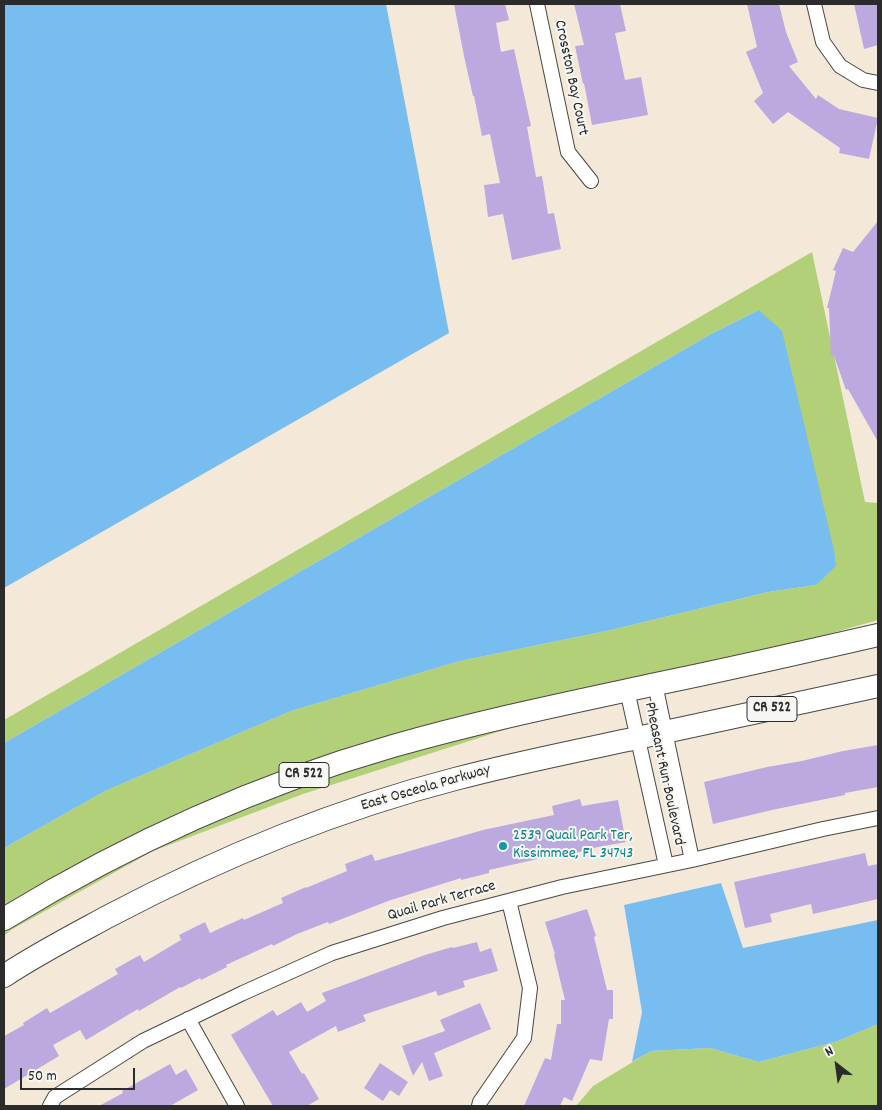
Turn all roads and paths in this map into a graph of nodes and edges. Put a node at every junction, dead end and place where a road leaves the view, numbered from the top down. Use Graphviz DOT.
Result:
graph roads {
  1 [pos="537,4"];
  2 [pos="814,4"];
  3 [pos="878,82"];
  4 [pos="591,181"];
  5 [pos="878,635"];
  6 [pos="655,684"];
  7 [pos="878,686"];
  8 [pos="627,690"];
  9 [pos="665,732"];
  10 [pos="638,738"];
  11 [pos="878,818"];
  12 [pos="692,860"];
  13 [pos="666,865"];
  14 [pos="509,901"];
  15 [pos="4,919"];
  16 [pos="4,976"];
  17 [pos="188,1019"];
  18 [pos="50,1106"];
  19 [pos="237,1106"];
  20 [pos="479,1106"];
  1 -- 4 [label="street, Crosston Bay Court"];
  2 -- 3 [label="street"];
  5 -- 6 [label="main road, CR 522"];
  6 -- 8 [label="main road, CR 522"];
  6 -- 9 [label="street, Pheasant Run Boulevard"];
  7 -- 9 [label="main road, East Osceola Parkway / CR 522"];
  8 -- 10 [label="street, Pheasant Run Boulevard"];
  8 -- 15 [label="main road, CR 522"];
  9 -- 10 [label="main road, East Osceola Parkway / CR 522"];
  9 -- 12 [label="street, Pheasant Run Boulevard"];
  10 -- 13 [label="street, Pheasant Run Boulevard"];
  10 -- 16 [label="main road, East Osceola Parkway / CR 522"];
  11 -- 12 [label="street, Quail Park Terrace"];
  12 -- 13 [label="street, Quail Park Terrace"];
  13 -- 14 [label="street, Quail Park Terrace"];
  14 -- 17 [label="street, Quail Park Terrace"];
  14 -- 20 [label="street"];
  17 -- 18 [label="street, Quail Park Terrace"];
  17 -- 19 [label="street"];
}
